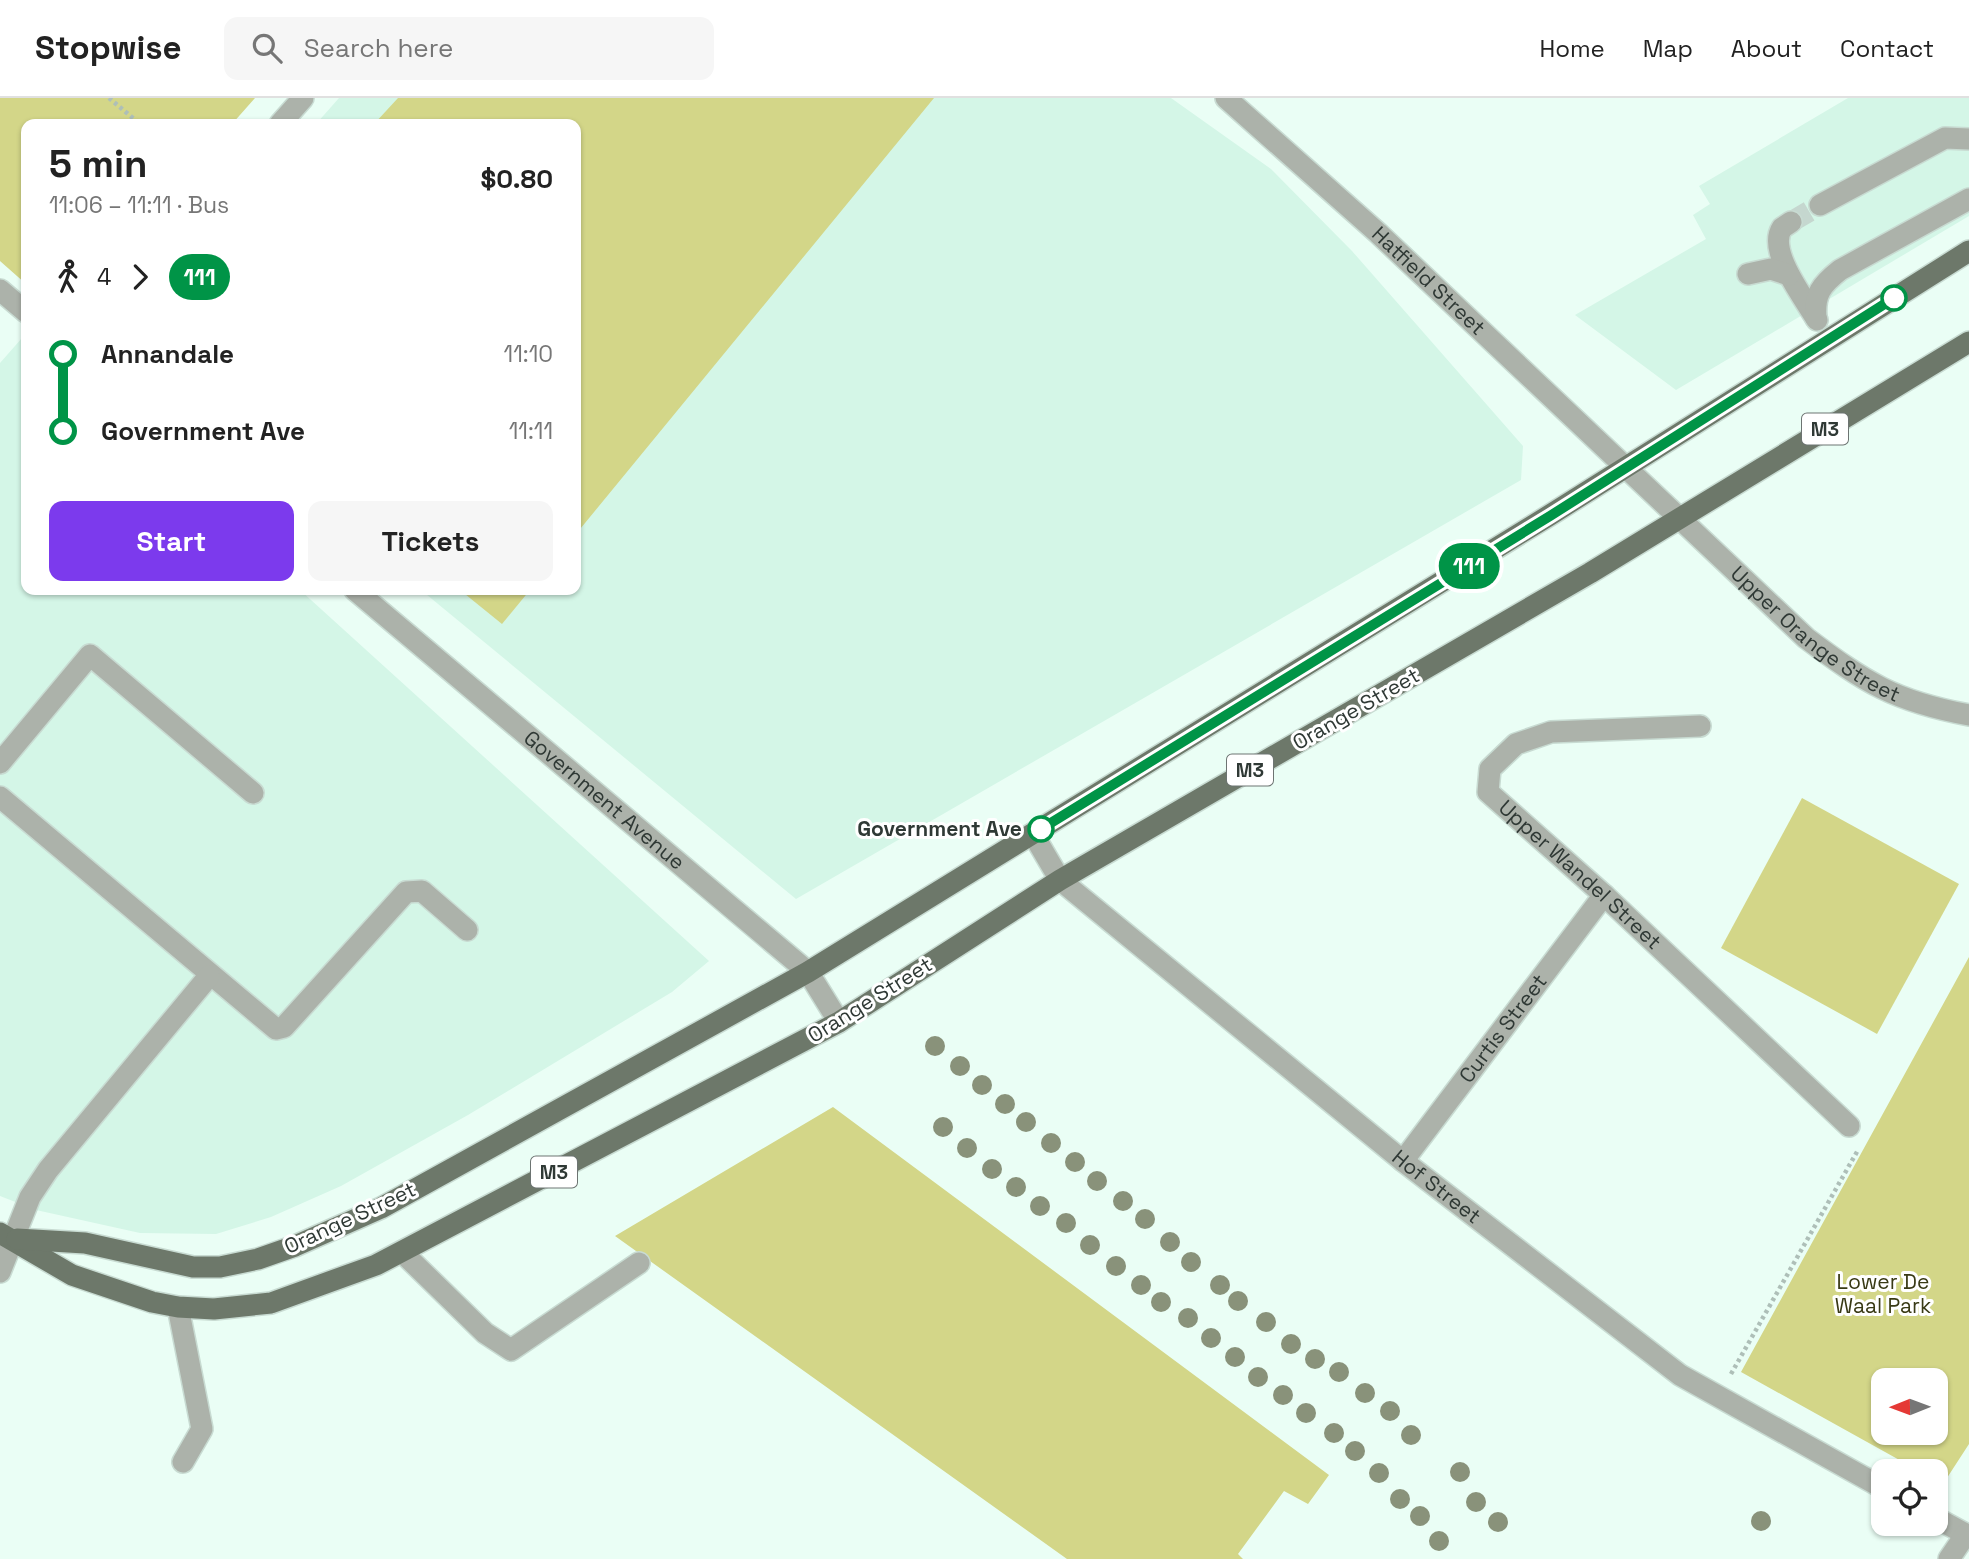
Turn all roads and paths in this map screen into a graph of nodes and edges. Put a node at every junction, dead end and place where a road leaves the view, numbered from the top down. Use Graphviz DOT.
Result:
graph roads {
  1 [pos="109,98"];
  2 [pos="303,98"];
  3 [pos="1226,98"];
  4 [pos="134,119"];
  5 [pos="284,119"];
  6 [pos="1969,139"];
  7 [pos="1969,199"];
  8 [pos="1821,205"];
  9 [pos="1791,222"];
  10 [pos="1969,251"];
  11 [pos="1748,274"];
  12 [pos="1789,275"];
  13 [pos="0,290"];
  14 [pos="21,308"];
  15 [pos="1816,318"];
  16 [pos="1828,340"];
  17 [pos="1969,342"];
  18 [pos="1627,468"];
  19 [pos="1681,518"];
  20 [pos="361,595"];
  21 [pos="1969,715"];
  22 [pos="1700,726"];
  23 [pos="0,763"];
  24 [pos="253,793"];
  25 [pos="0,797"];
  26 [pos="1033,834"];
  27 [pos="1060,880"];
  28 [pos="1604,895"];
  29 [pos="467,930"];
  30 [pos="808,972"];
  31 [pos="209,975"];
  32 [pos="839,1022"];
  33 [pos="1849,1126"];
  34 [pos="1403,1161"];
  35 [pos="7,1236"];
  36 [pos="401,1252"];
  37 [pos="639,1263"];
  38 [pos="0,1272"];
  39 [pos="178,1307"];
  40 [pos="1718,1396"];
  41 [pos="183,1462"];
  42 [pos="1871,1481"];
  43 [pos="1948,1524"];
  44 [pos="1967,1535"];
  45 [pos="1949,1559"];
  1 -- 4 [label="path"];
  2 -- 5 [label="street"];
  3 -- 18 [label="street, Hatfield Street"];
  6 -- 8 [label="street"];
  7 -- 15 [label="street"];
  9 -- 12 [label="street"];
  10 -- 16 [label="main road, M3"];
  11 -- 12 [label="street"];
  12 -- 15 [label="street"];
  13 -- 14 [label="street"];
  15 -- 16 [label="street"];
  16 -- 18 [label="main road, M3"];
  17 -- 19 [label="main road, M3"];
  18 -- 19 [label="street, Hatfield Street"];
  18 -- 26 [label="main road, Orange Street / M3"];
  19 -- 21 [label="street, Upper Orange Street"];
  19 -- 27 [label="main road, Orange Street / M3"];
  20 -- 30 [label="street, Government Avenue"];
  22 -- 28 [label="street, Upper Wandel Street"];
  23 -- 24 [label="street"];
  25 -- 31 [label="street"];
  26 -- 27 [label="street, Hof Street"];
  26 -- 30 [label="main road, Orange Street / M3"];
  27 -- 32 [label="main road, Orange Street / M3"];
  27 -- 34 [label="street, Hof Street"];
  28 -- 33 [label="street, Upper Wandel Street"];
  28 -- 34 [label="street, Curtis Street"];
  29 -- 31 [label="street"];
  30 -- 32 [label="street, Government Avenue"];
  30 -- 35 [label="main road, Orange Street / M3"];
  31 -- 35 [label="street"];
  32 -- 36 [label="main road, Orange Street / M3"];
  33 -- 40 [label="path"];
  34 -- 40 [label="street, Hof Street"];
  35 -- 38 [label="street"];
  35 -- 39 [label="main road, Orange Street / M3"];
  36 -- 37 [label="street"];
  36 -- 39 [label="main road, Orange Street / M3"];
  39 -- 41 [label="street"];
  40 -- 42 [label="street, Hof Street"];
  43 -- 44 [label="street"];
  44 -- 45 [label="street"];
}
